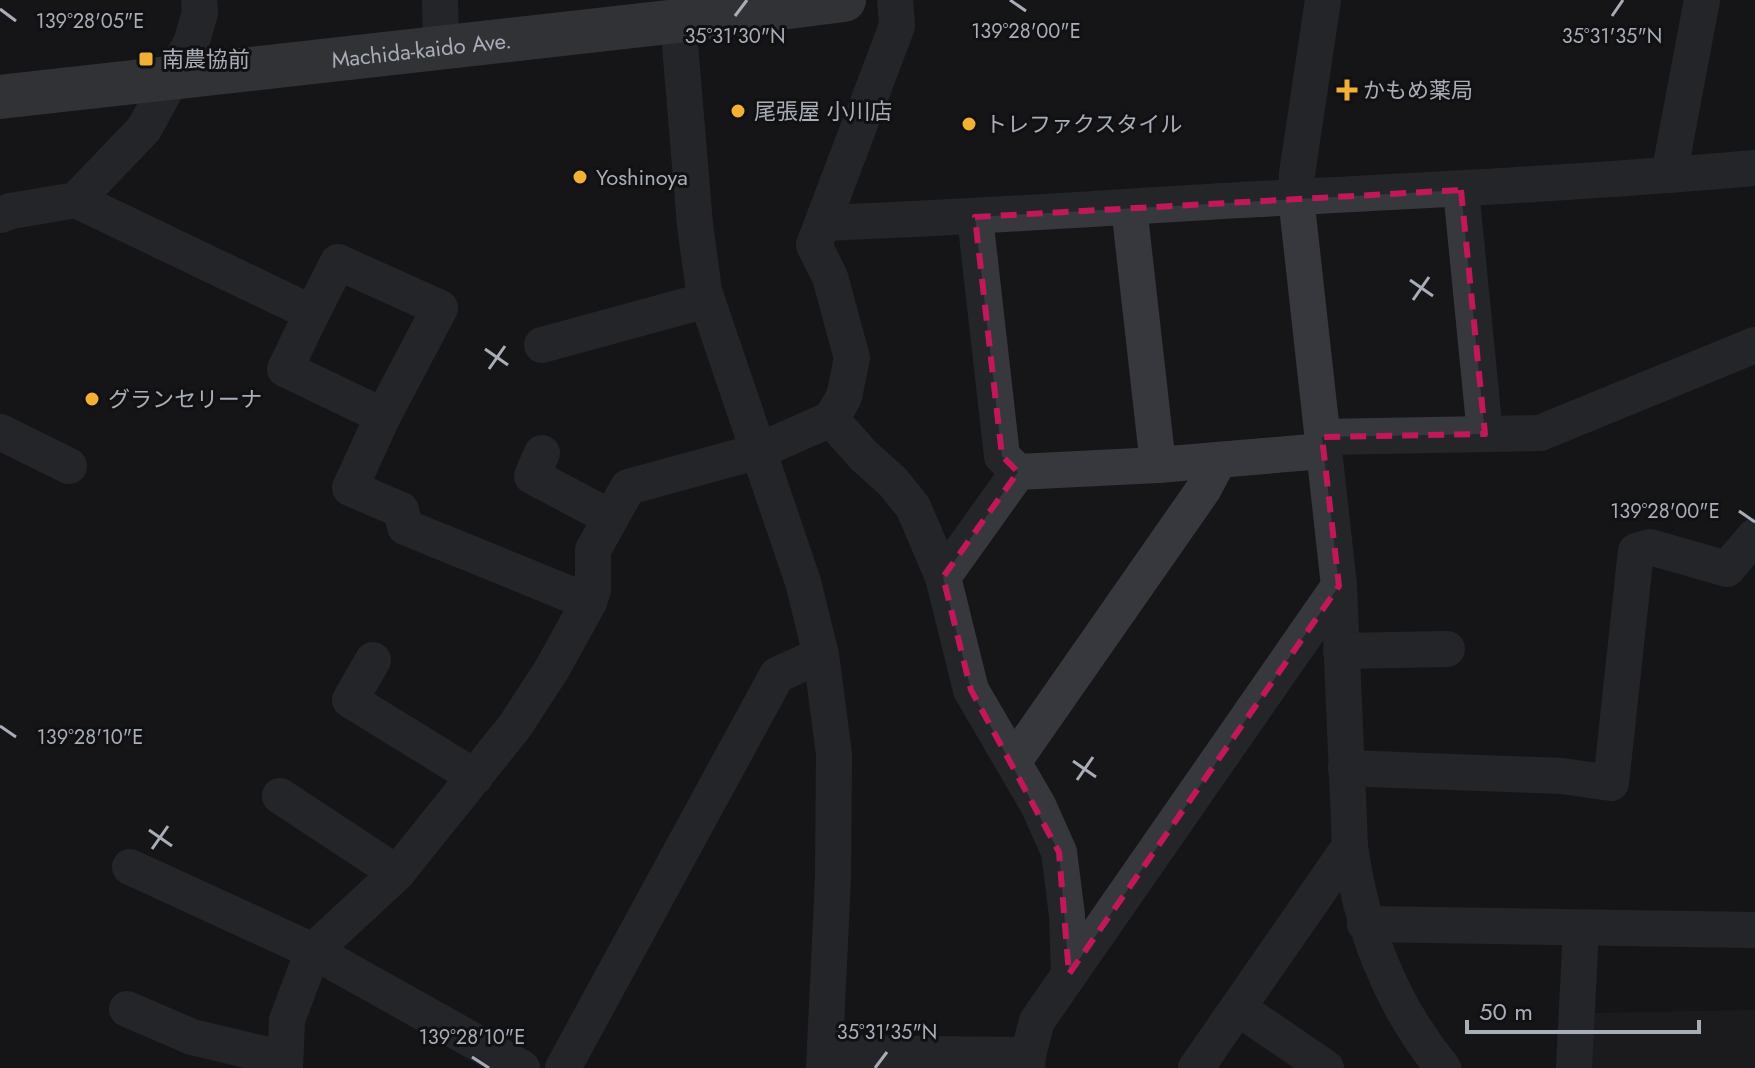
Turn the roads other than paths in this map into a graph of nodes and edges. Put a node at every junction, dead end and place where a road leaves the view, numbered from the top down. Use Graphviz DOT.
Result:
graph roads {
  1 [pos="199,0"];
  2 [pos="440,0"];
  3 [pos="844,0"];
  4 [pos="895,0"];
  5 [pos="1323,0"];
  6 [pos="1702,0"];
  7 [pos="678,21"];
  8 [pos="441,48"];
  9 [pos="173,78"];
  10 [pos="0,97"];
  11 [pos="1755,168"];
  12 [pos="1669,175"];
  13 [pos="1461,190"];
  14 [pos="1296,197"];
  15 [pos="76,200"];
  16 [pos="1129,207"];
  17 [pos="0,215"];
  18 [pos="975,217"];
  19 [pos="823,223"];
  20 [pos="707,300"];
  21 [pos="312,313"];
  22 [pos="542,345"];
  23 [pos="1755,345"];
  24 [pos="383,416"];
  25 [pos="831,419"];
  26 [pos="0,432"];
  27 [pos="1485,434"];
  28 [pos="1322,444"];
  29 [pos="756,452"];
  30 [pos="542,453"];
  31 [pos="1219,460"];
  32 [pos="1158,465"];
  33 [pos="69,466"];
  34 [pos="1018,472"];
  35 [pos="611,518"];
  36 [pos="1755,536"];
  37 [pos="943,577"];
  38 [pos="1339,586"];
  39 [pos="589,602"];
  40 [pos="1447,649"];
  41 [pos="1341,651"];
  42 [pos="821,655"];
  43 [pos="373,660"];
  44 [pos="1014,761"];
  45 [pos="1346,768"];
  46 [pos="475,777"];
  47 [pos="280,796"];
  48 [pos="1350,846"];
  49 [pos="130,867"];
  50 [pos="397,873"];
  51 [pos="1365,924"];
  52 [pos="1581,928"];
  53 [pos="1755,930"];
  54 [pos="313,951"];
  55 [pos="1069,974"];
  56 [pos="1238,1008"];
  57 [pos="127,1009"];
  58 [pos="824,1061"];
  59 [pos="1027,1062"];
  60 [pos="284,1063"];
  61 [pos="522,1068"];
  62 [pos="563,1068"];
  63 [pos="1196,1068"];
  64 [pos="1326,1068"];
  65 [pos="1443,1068"];
  66 [pos="1574,1068"];
  1 -- 9 [label="street"];
  2 -- 8 [label="street"];
  3 -- 7 [label="main road, Machida-kaido Ave."];
  4 -- 19 [label="street"];
  5 -- 14 [label="street"];
  6 -- 12 [label="street"];
  7 -- 8 [label="main road, Machida-kaido Ave."];
  7 -- 20 [label="street"];
  8 -- 9 [label="main road, Machida-kaido Ave."];
  9 -- 10 [label="main road, Machida-kaido Ave."];
  9 -- 15 [label="street"];
  11 -- 12 [label="street"];
  12 -- 13 [label="street"];
  13 -- 14 [label="street"];
  13 -- 27 [label="street"];
  14 -- 16 [label="street"];
  14 -- 28 [label="street"];
  15 -- 17 [label="street"];
  15 -- 21 [label="street"];
  16 -- 18 [label="street"];
  16 -- 32 [label="street"];
  18 -- 19 [label="street"];
  18 -- 34 [label="street"];
  19 -- 25 [label="street"];
  20 -- 22 [label="street"];
  20 -- 29 [label="street"];
  21 -- 24 [label="street"];
  21 -- 24 [label="street"];
  23 -- 27 [label="street"];
  24 -- 39 [label="street"];
  25 -- 29 [label="street"];
  25 -- 37 [label="street"];
  26 -- 33 [label="street"];
  27 -- 28 [label="street"];
  28 -- 31 [label="street"];
  28 -- 38 [label="street"];
  29 -- 35 [label="street"];
  29 -- 42 [label="street"];
  30 -- 35 [label="street"];
  31 -- 32 [label="street"];
  31 -- 44 [label="street"];
  32 -- 34 [label="street"];
  34 -- 37 [label="street"];
  35 -- 39 [label="street"];
  36 -- 45 [label="street"];
  37 -- 44 [label="street"];
  38 -- 41 [label="street"];
  38 -- 55 [label="street"];
  39 -- 46 [label="street"];
  40 -- 41 [label="street"];
  41 -- 45 [label="street"];
  42 -- 58 [label="street"];
  42 -- 62 [label="street"];
  43 -- 46 [label="street"];
  44 -- 55 [label="street"];
  45 -- 48 [label="street"];
  46 -- 50 [label="street"];
  47 -- 50 [label="street"];
  48 -- 51 [label="street"];
  48 -- 56 [label="street"];
  49 -- 54 [label="street"];
  50 -- 54 [label="street"];
  51 -- 52 [label="street"];
  51 -- 65 [label="street"];
  52 -- 53 [label="street"];
  52 -- 66 [label="street"];
  54 -- 60 [label="street"];
  54 -- 61 [label="street"];
  55 -- 59 [label="street"];
  56 -- 63 [label="street"];
  56 -- 64 [label="street"];
  57 -- 60 [label="street"];
  58 -- 59 [label="street"];
}
